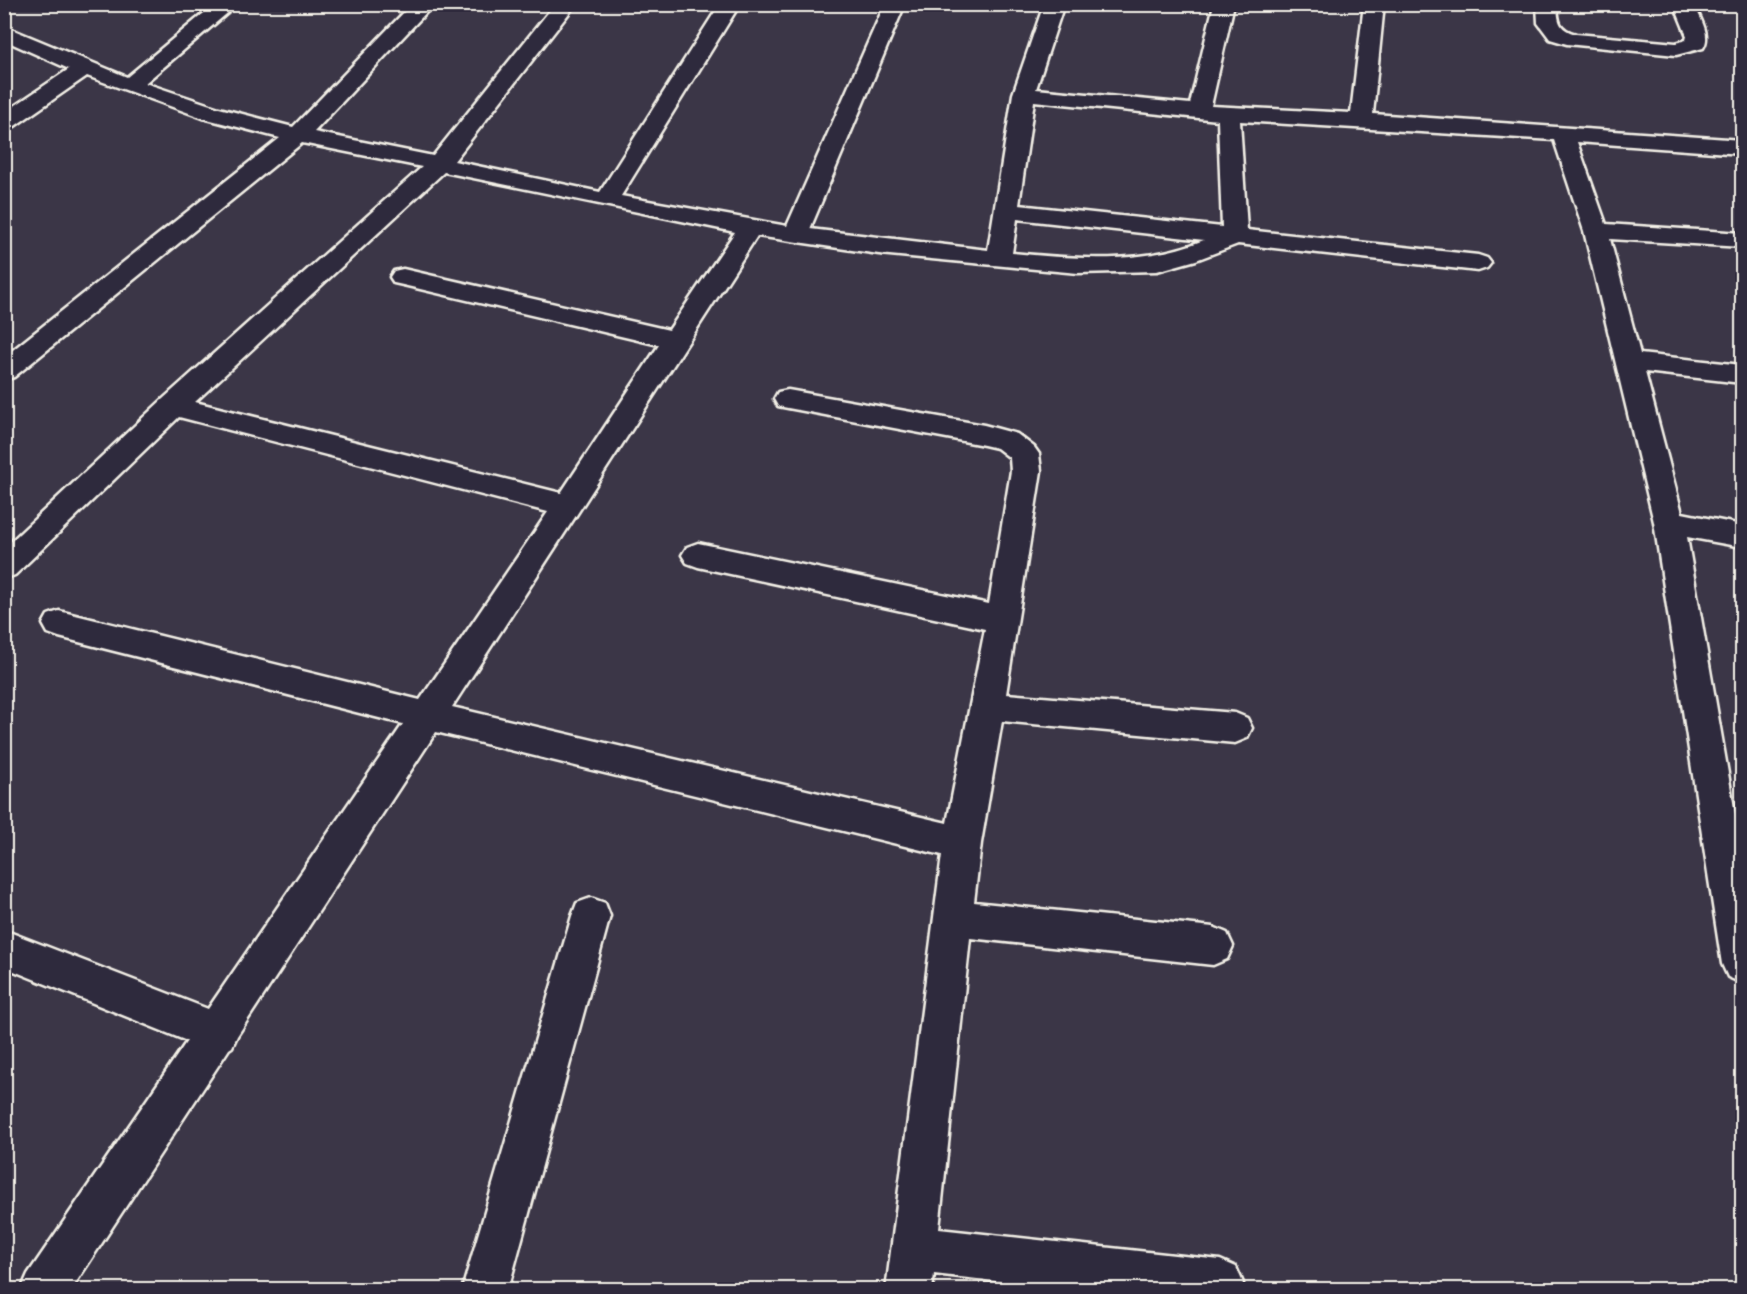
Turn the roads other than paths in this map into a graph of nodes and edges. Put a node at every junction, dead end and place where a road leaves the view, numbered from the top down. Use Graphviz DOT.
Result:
graph roads {
  1 [pos="228,4"];
  2 [pos="424,4"];
  3 [pos="566,4"];
  4 [pos="730,4"];
  5 [pos="895,4"];
  6 [pos="1054,4"];
  7 [pos="1224,4"];
  8 [pos="1374,4"];
  9 [pos="1547,4"];
  10 [pos="1684,4"];
  11 [pos="4,32"];
  12 [pos="84,68"];
  13 [pos="130,86"];
  14 [pos="1024,94"];
  15 [pos="1199,112"];
  16 [pos="1229,114"];
  17 [pos="1361,120"];
  18 [pos="4,123"];
  19 [pos="298,135"];
  20 [pos="1564,136"];
  21 [pos="1743,147"];
  22 [pos="439,164"];
  23 [pos="607,200"];
  24 [pos="1006,211"];
  25 [pos="750,227"];
  26 [pos="1596,231"];
  27 [pos="1235,236"];
  28 [pos="795,237"];
  29 [pos="1743,240"];
  30 [pos="999,259"];
  31 [pos="1478,263"];
  32 [pos="403,277"];
  33 [pos="676,340"];
  34 [pos="1627,361"];
  35 [pos="4,371"];
  36 [pos="1743,374"];
  37 [pos="788,399"];
  38 [pos="173,406"];
  39 [pos="568,506"];
  40 [pos="1669,522"];
  41 [pos="1743,536"];
  42 [pos="698,555"];
  43 [pos="4,567"];
  44 [pos="1003,620"];
  45 [pos="59,624"];
  46 [pos="987,706"];
  47 [pos="428,716"];
  48 [pos="1235,728"];
  49 [pos="962,843"];
  50 [pos="591,916"];
  51 [pos="954,918"];
  52 [pos="1213,946"];
  53 [pos="4,948"];
  54 [pos="1743,964"];
  55 [pos="218,1033"];
  56 [pos="911,1269"];
  57 [pos="1220,1282"];
  58 [pos="44,1290"];
  59 [pos="485,1290"];
  1 -- 13 [label="street"];
  2 -- 19 [label="street"];
  3 -- 22 [label="street"];
  4 -- 23 [label="street"];
  5 -- 28 [label="street"];
  6 -- 14 [label="street"];
  7 -- 15 [label="street"];
  8 -- 17 [label="street"];
  9 -- 10 [label="street"];
  11 -- 12 [label="street"];
  12 -- 13 [label="street"];
  12 -- 18 [label="street"];
  13 -- 19 [label="street"];
  14 -- 15 [label="street"];
  14 -- 24 [label="street"];
  15 -- 16 [label="street"];
  16 -- 17 [label="street"];
  16 -- 27 [label="street"];
  17 -- 20 [label="street"];
  19 -- 22 [label="street"];
  19 -- 35 [label="street"];
  20 -- 21 [label="street"];
  20 -- 26 [label="street"];
  22 -- 23 [label="street"];
  22 -- 38 [label="street"];
  23 -- 25 [label="street"];
  24 -- 27 [label="street"];
  24 -- 30 [label="street"];
  25 -- 28 [label="street"];
  25 -- 33 [label="street"];
  26 -- 29 [label="street"];
  26 -- 34 [label="street"];
  27 -- 30 [label="street"];
  27 -- 31 [label="street"];
  28 -- 30 [label="street"];
  32 -- 33 [label="street"];
  33 -- 39 [label="street"];
  34 -- 36 [label="street"];
  34 -- 40 [label="street"];
  37 -- 44 [label="street"];
  38 -- 39 [label="street"];
  38 -- 43 [label="street"];
  39 -- 47 [label="street"];
  40 -- 41 [label="street"];
  40 -- 54 [label="street"];
  42 -- 44 [label="street"];
  44 -- 46 [label="street"];
  45 -- 47 [label="street"];
  46 -- 48 [label="street"];
  46 -- 49 [label="street"];
  47 -- 49 [label="street"];
  47 -- 55 [label="street"];
  49 -- 51 [label="street"];
  50 -- 59 [label="street"];
  51 -- 52 [label="street"];
  51 -- 56 [label="street"];
  53 -- 55 [label="street"];
  55 -- 58 [label="street"];
  56 -- 57 [label="street"];
}
